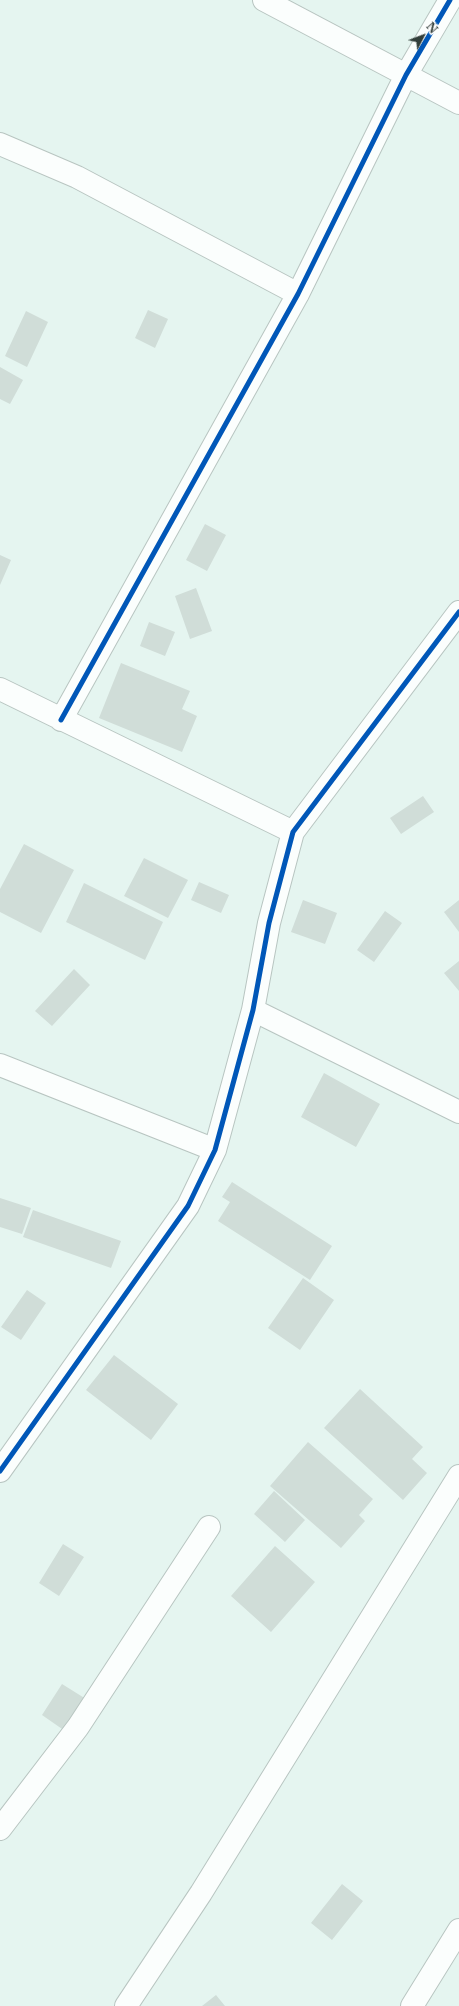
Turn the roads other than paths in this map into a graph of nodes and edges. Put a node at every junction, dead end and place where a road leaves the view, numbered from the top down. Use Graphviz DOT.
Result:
graph roads {
  1 [pos="264,0"];
  2 [pos="450,0"];
  3 [pos="406,75"];
  4 [pos="459,103"];
  5 [pos="0,144"];
  6 [pos="298,294"];
  7 [pos="459,612"];
  8 [pos="0,689"];
  9 [pos="61,720"];
  10 [pos="293,832"];
  11 [pos="253,1010"];
  12 [pos="0,1065"];
  13 [pos="459,1112"];
  14 [pos="216,1150"];
  15 [pos="2,1465"];
  16 [pos="459,1476"];
  17 [pos="209,1527"];
  18 [pos="0,1829"];
  19 [pos="459,1930"];
  20 [pos="126,2006"];
  21 [pos="412,2006"];
  1 -- 3 [label="street"];
  2 -- 3 [label="street"];
  3 -- 4 [label="street"];
  3 -- 6 [label="street"];
  5 -- 6 [label="street"];
  6 -- 9 [label="street"];
  7 -- 10 [label="street"];
  8 -- 9 [label="street"];
  9 -- 10 [label="street"];
  10 -- 11 [label="street"];
  11 -- 13 [label="street"];
  11 -- 14 [label="street"];
  12 -- 14 [label="street"];
  14 -- 15 [label="street"];
  16 -- 20 [label="street"];
  17 -- 18 [label="street"];
  19 -- 21 [label="street"];
}
